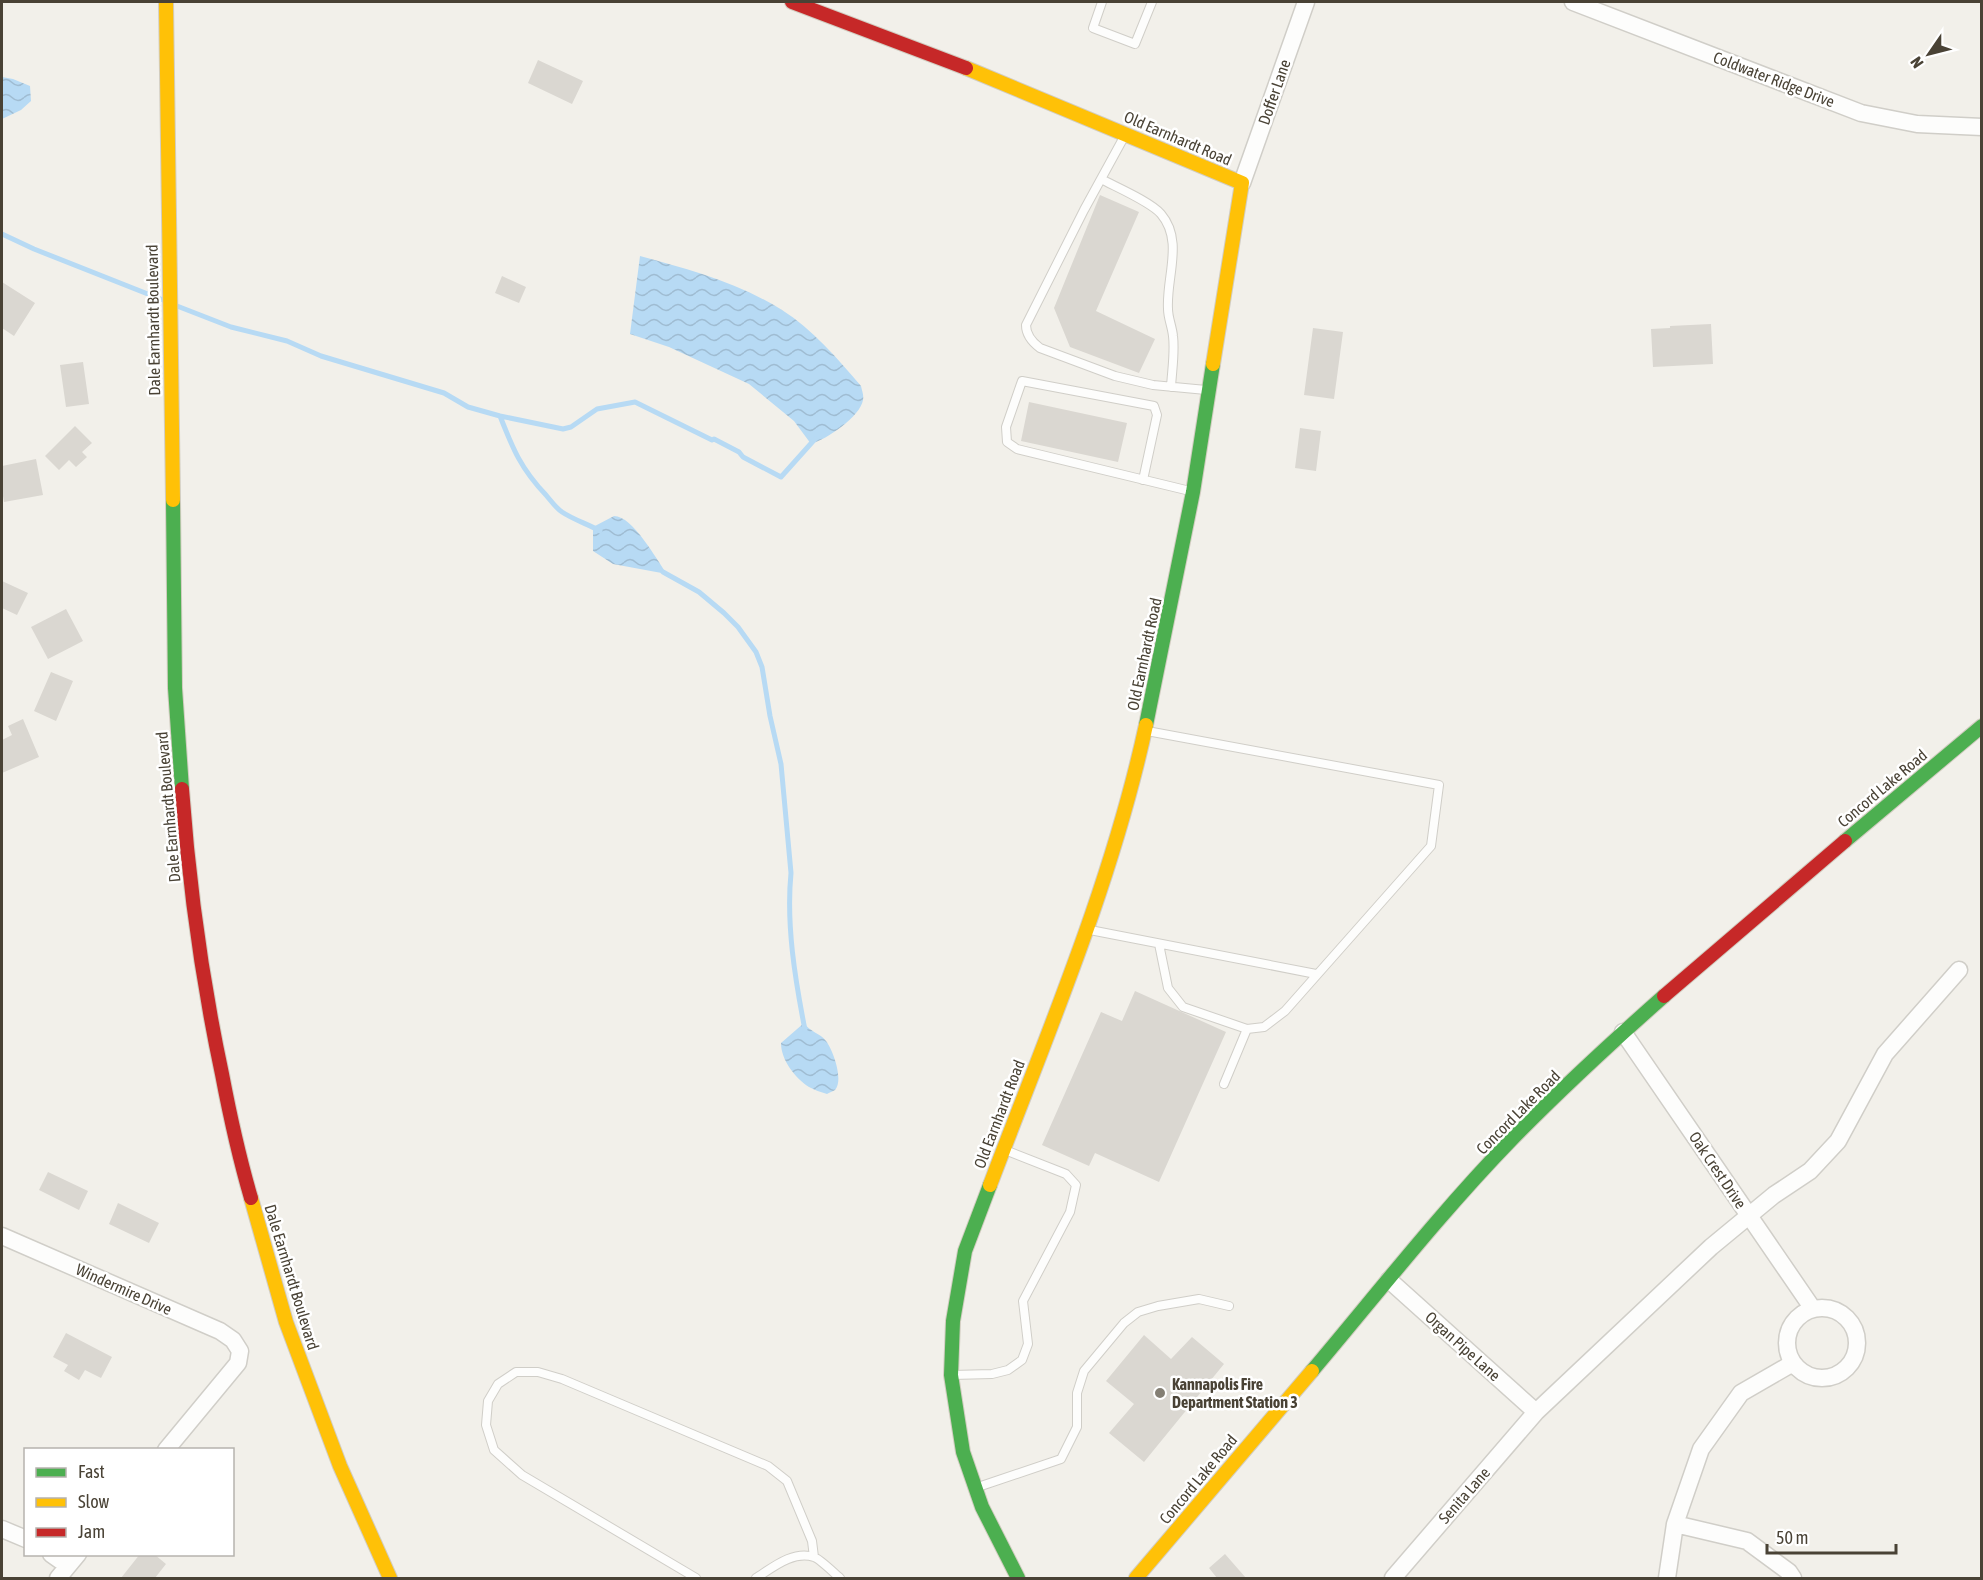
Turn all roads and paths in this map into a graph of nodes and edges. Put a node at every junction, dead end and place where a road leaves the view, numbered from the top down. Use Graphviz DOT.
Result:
graph roads {
  1 [pos="166,2"];
  2 [pos="792,2"];
  3 [pos="1102,2"];
  4 [pos="1152,2"];
  5 [pos="1306,2"];
  6 [pos="1573,2"];
  7 [pos="1982,127"];
  8 [pos="1125,134"];
  9 [pos="1101,179"];
  10 [pos="1242,183"];
  11 [pos="1171,387"];
  12 [pos="1210,390"];
  13 [pos="1143,480"];
  14 [pos="1193,492"];
  15 [pos="1982,726"];
  16 [pos="1145,730"];
  17 [pos="1087,929"];
  18 [pos="1159,944"];
  19 [pos="1959,970"];
  20 [pos="1316,974"];
  21 [pos="1247,1029"];
  22 [pos="1623,1032"];
  23 [pos="1224,1084"];
  24 [pos="1003,1149"];
  25 [pos="1750,1216"];
  26 [pos="2,1236"];
  27 [pos="1389,1280"];
  28 [pos="1229,1306"];
  29 [pos="1813,1309"];
  30 [pos="1793,1363"];
  31 [pos="951,1375"];
  32 [pos="1536,1412"];
  33 [pos="167,1448"];
  34 [pos="975,1488"];
  35 [pos="1675,1524"];
  36 [pos="2,1529"];
  37 [pos="24,1538"];
  38 [pos="54,1556"];
  39 [pos="814,1557"];
  40 [pos="68,1566"];
  41 [pos="390,1578"];
  42 [pos="696,1578"];
  43 [pos="756,1578"];
  44 [pos="840,1578"];
  45 [pos="1018,1578"];
  46 [pos="1136,1578"];
  47 [pos="1393,1578"];
  48 [pos="1666,1578"];
  49 [pos="1794,1578"];
  1 -- 41 [label="main road, Dale Earnhardt Boulevard"];
  2 -- 8 [label="main road, Old Earnhardt Road"];
  3 -- 4 [label="lane"];
  5 -- 10 [label="street, Doffer Lane"];
  6 -- 7 [label="street, Coldwater Ridge Drive"];
  8 -- 9 [label="lane"];
  8 -- 10 [label="main road, Old Earnhardt Road"];
  9 -- 11 [label="lane"];
  9 -- 11 [label="lane"];
  10 -- 12 [label="main road, Old Earnhardt Road"];
  11 -- 12 [label="lane"];
  12 -- 14 [label="main road, Old Earnhardt Road"];
  13 -- 13 [label="lane"];
  13 -- 14 [label="lane"];
  14 -- 16 [label="main road, Old Earnhardt Road"];
  15 -- 22 [label="main road, Concord Lake Road"];
  16 -- 17 [label="main road, Old Earnhardt Road"];
  16 -- 20 [label="lane"];
  17 -- 18 [label="lane"];
  17 -- 24 [label="main road, Old Earnhardt Road"];
  18 -- 20 [label="lane"];
  18 -- 21 [label="lane"];
  19 -- 25 [label="street, Senita Lane"];
  20 -- 21 [label="lane"];
  21 -- 23 [label="lane"];
  22 -- 25 [label="street, Oak Crest Drive"];
  22 -- 27 [label="main road, Concord Lake Road"];
  24 -- 31 [label="main road, Old Earnhardt Road"];
  24 -- 31 [label="lane"];
  25 -- 29 [label="street, Oak Crest Drive"];
  25 -- 32 [label="street, Senita Lane"];
  26 -- 33 [label="street, Windermire Drive"];
  27 -- 32 [label="street, Organ Pipe Lane"];
  27 -- 46 [label="main road, Concord Lake Road"];
  28 -- 34 [label="lane"];
  29 -- 30 [label="street"];
  29 -- 30 [label="street"];
  30 -- 35 [label="street"];
  31 -- 34 [label="main road, Old Earnhardt Road"];
  32 -- 47 [label="street, Senita Lane"];
  34 -- 45 [label="main road, Old Earnhardt Road"];
  35 -- 48 [label="street"];
  35 -- 49 [label="street"];
  36 -- 37 [label="street"];
  38 -- 40 [label="street"];
  39 -- 42 [label="lane"];
  39 -- 43 [label="lane"];
  39 -- 44 [label="lane"];
}
